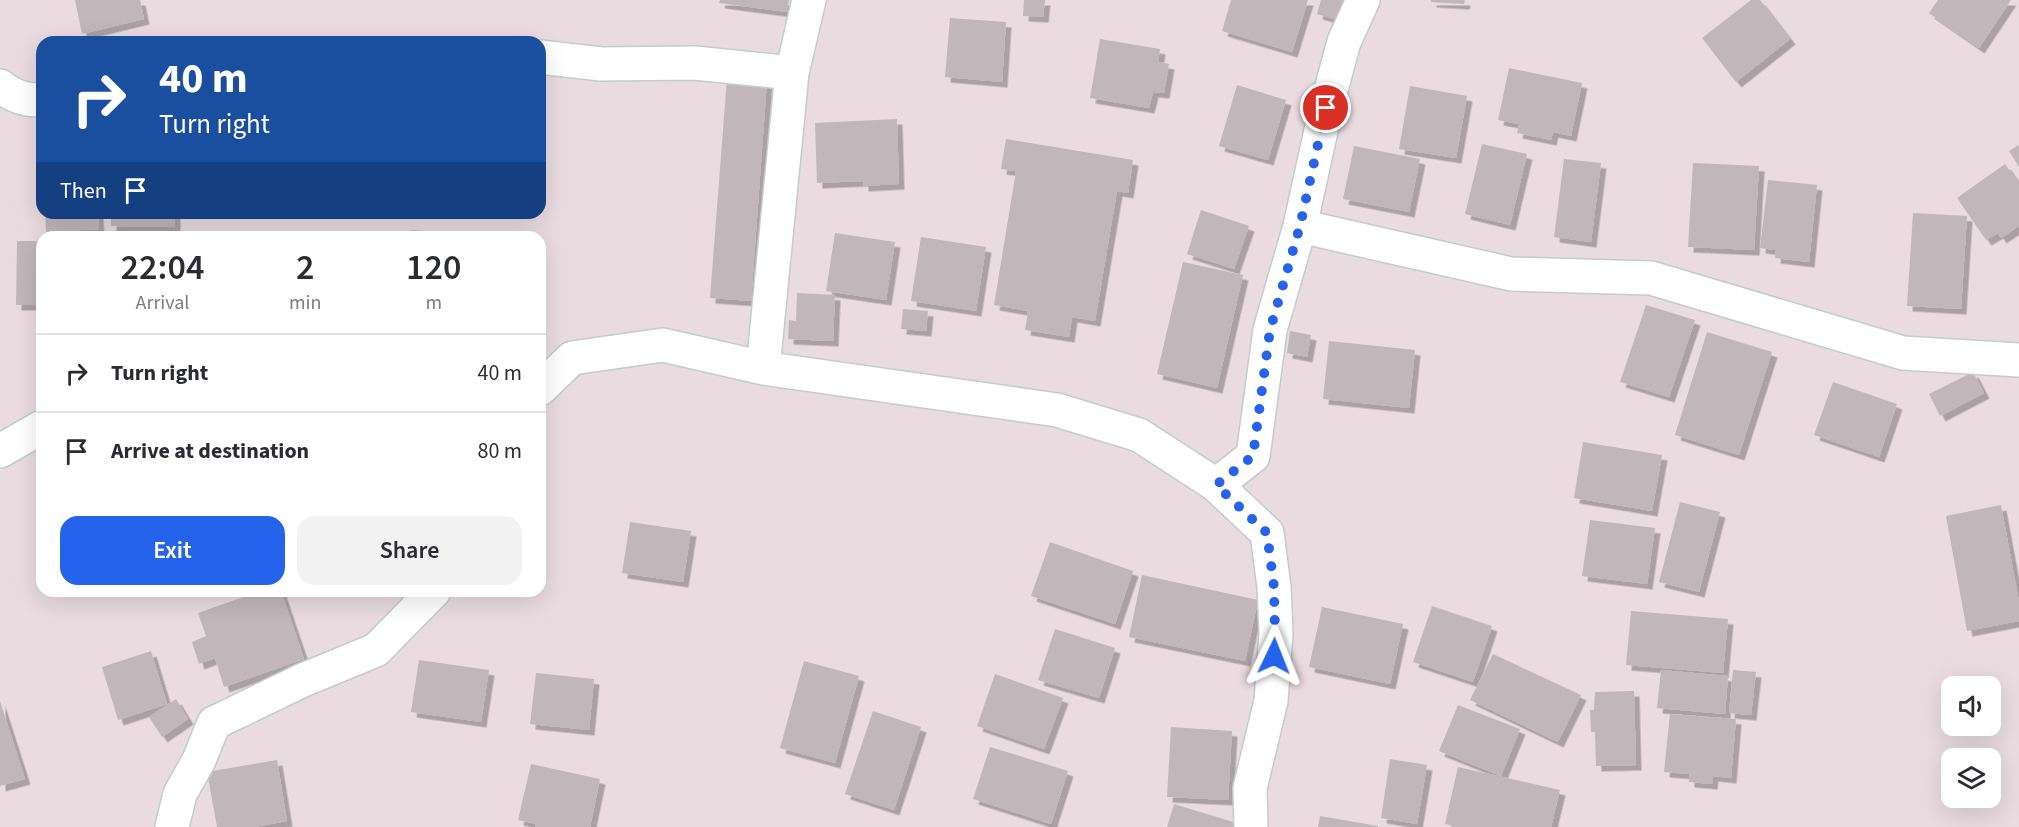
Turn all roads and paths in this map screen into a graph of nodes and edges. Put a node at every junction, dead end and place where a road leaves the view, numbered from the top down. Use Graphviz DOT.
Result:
graph roads {
  1 [pos="809,0"];
  2 [pos="1363,0"];
  3 [pos="546,58"];
  4 [pos="792,73"];
  5 [pos="0,86"];
  6 [pos="36,100"];
  7 [pos="1300,226"];
  8 [pos="546,355"];
  9 [pos="572,358"];
  10 [pos="2019,360"];
  11 [pos="763,368"];
  12 [pos="546,382"];
  13 [pos="36,430"];
  14 [pos="0,451"];
  15 [pos="1216,485"];
  16 [pos="428,597"];
  17 [pos="172,827"];
  18 [pos="1251,827"];
  1 -- 4 [label="street"];
  2 -- 7 [label="street"];
  3 -- 4 [label="street"];
  4 -- 11 [label="street"];
  5 -- 6 [label="street"];
  7 -- 10 [label="street"];
  7 -- 15 [label="street"];
  8 -- 9 [label="street"];
  9 -- 11 [label="street"];
  9 -- 12 [label="street"];
  11 -- 15 [label="street"];
  13 -- 14 [label="street"];
  15 -- 18 [label="street"];
  16 -- 17 [label="street"];
}
